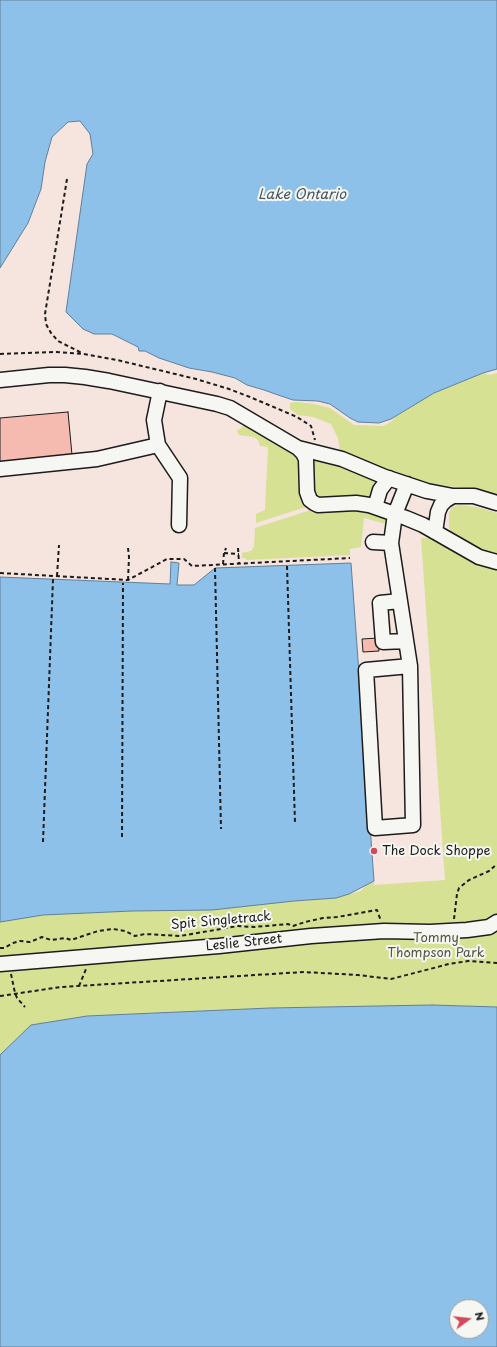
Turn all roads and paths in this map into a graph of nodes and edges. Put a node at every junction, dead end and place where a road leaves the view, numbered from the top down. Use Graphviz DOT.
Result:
graph roads {
  1 [pos="67,179"];
  2 [pos="0,354"];
  3 [pos="84,354"];
  4 [pos="0,380"];
  5 [pos="160,391"];
  6 [pos="158,446"];
  7 [pos="305,449"];
  8 [pos="0,469"];
  9 [pos="389,478"];
  10 [pos="407,484"];
  11 [pos="453,496"];
  12 [pos="497,503"];
  13 [pos="375,507"];
  14 [pos="395,514"];
  15 [pos="179,525"];
  16 [pos="435,532"];
  17 [pos="372,542"];
  18 [pos="391,543"];
  19 [pos="59,545"];
  20 [pos="128,548"];
  21 [pos="226,548"];
  22 [pos="238,548"];
  23 [pos="224,553"];
  24 [pos="239,554"];
  25 [pos="350,558"];
  26 [pos="497,562"];
  27 [pos="239,563"];
  28 [pos="223,564"];
  29 [pos="287,566"];
  30 [pos="215,568"];
  31 [pos="0,573"];
  32 [pos="57,576"];
  33 [pos="53,580"];
  34 [pos="128,580"];
  35 [pos="123,583"];
  36 [pos="400,601"];
  37 [pos="406,640"];
  38 [pos="410,666"];
  39 [pos="295,823"];
  40 [pos="221,829"];
  41 [pos="122,837"];
  42 [pos="43,842"];
  43 [pos="497,864"];
  44 [pos="494,927"];
  45 [pos="454,930"];
  46 [pos="384,931"];
  47 [pos="0,948"];
  48 [pos="86,957"];
  49 [pos="497,963"];
  50 [pos="4,964"];
  51 [pos="78,986"];
  52 [pos="15,994"];
  53 [pos="0,996"];
  54 [pos="25,1007"];
  1 -- 3 [label="path"];
  2 -- 3 [label="path"];
  3 -- 7 [label="path"];
  4 -- 5 [label="street"];
  5 -- 6 [label="street"];
  5 -- 7 [label="street"];
  6 -- 8 [label="street"];
  6 -- 15 [label="street"];
  7 -- 9 [label="street"];
  7 -- 13 [label="street"];
  9 -- 10 [label="street"];
  9 -- 13 [label="street"];
  10 -- 11 [label="street"];
  10 -- 14 [label="street"];
  11 -- 12 [label="street"];
  11 -- 16 [label="street"];
  13 -- 14 [label="street"];
  14 -- 16 [label="street"];
  14 -- 18 [label="street"];
  16 -- 26 [label="street"];
  17 -- 18 [label="street"];
  18 -- 36 [label="street"];
  19 -- 32 [label="path"];
  20 -- 34 [label="path"];
  21 -- 23 [label="path"];
  22 -- 24 [label="path"];
  23 -- 24 [label="path"];
  23 -- 28 [label="path"];
  24 -- 27 [label="path"];
  25 -- 27 [label="path"];
  27 -- 28 [label="path"];
  28 -- 34 [label="path"];
  29 -- 39 [label="path"];
  30 -- 40 [label="path"];
  31 -- 32 [label="path"];
  32 -- 34 [label="path"];
  33 -- 42 [label="path"];
  35 -- 41 [label="path"];
  36 -- 37 [label="street"];
  36 -- 37 [label="street"];
  37 -- 38 [label="street"];
  38 -- 38 [label="street"];
  43 -- 45 [label="path"];
  44 -- 45 [label="street, Leslie Street"];
  45 -- 46 [label="street, Leslie Street"];
  46 -- 47 [label="path, Spit Singletrack"];
  46 -- 48 [label="street, Leslie Street"];
  48 -- 50 [label="street, Leslie Street"];
  48 -- 51 [label="path"];
  49 -- 51 [label="path"];
  50 -- 52 [label="path"];
  51 -- 52 [label="path"];
  52 -- 53 [label="path"];
  52 -- 54 [label="path"];
}
